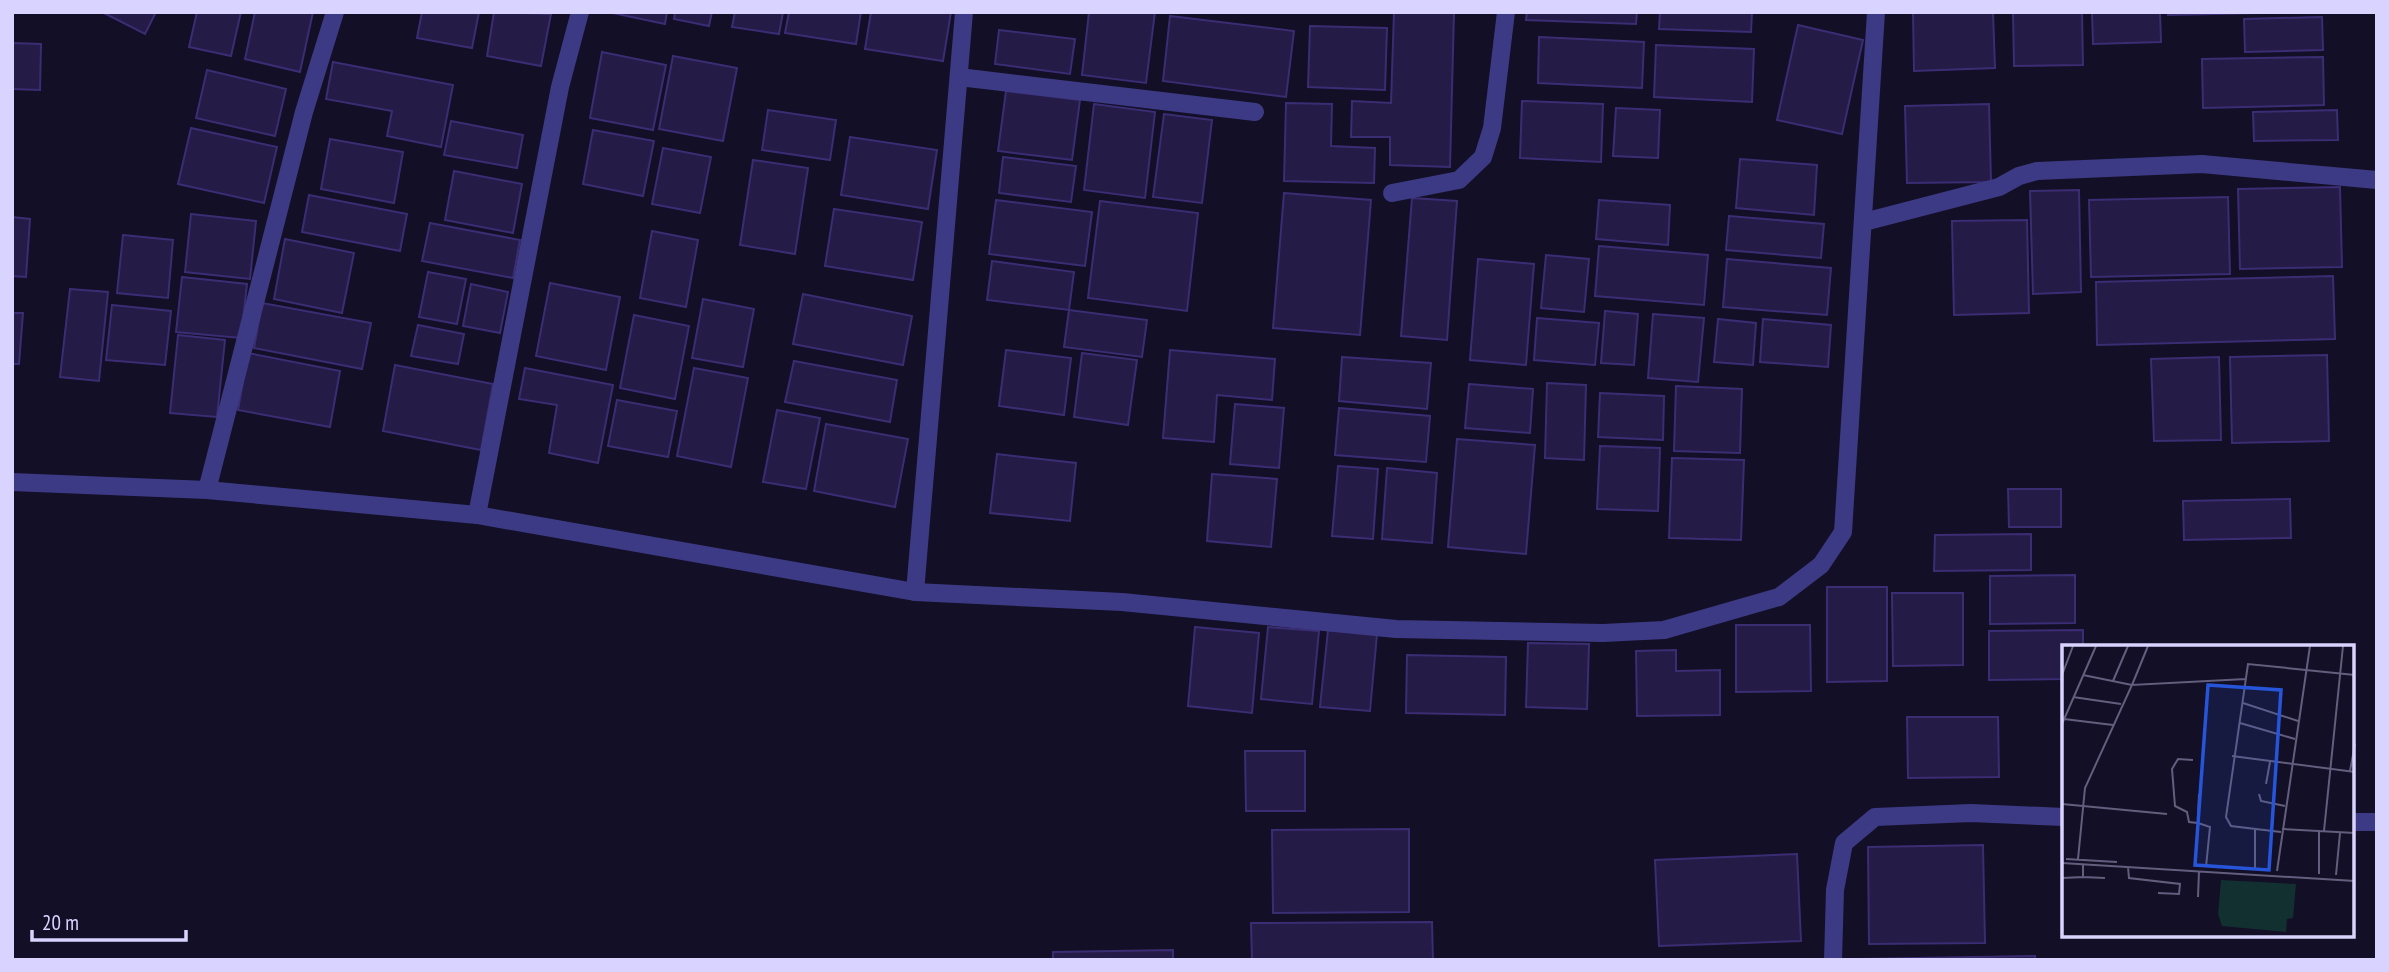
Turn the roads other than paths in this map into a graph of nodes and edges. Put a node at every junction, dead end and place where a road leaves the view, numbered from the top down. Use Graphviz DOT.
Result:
graph roads {
  1 [pos="335,12"];
  2 [pos="580,12"];
  3 [pos="964,12"];
  4 [pos="1506,12"];
  5 [pos="1876,12"];
  6 [pos="959,77"];
  7 [pos="1255,112"];
  8 [pos="2377,180"];
  9 [pos="1392,193"];
  10 [pos="1864,222"];
  11 [pos="12,482"];
  12 [pos="207,490"];
  13 [pos="478,515"];
  14 [pos="915,592"];
  15 [pos="2062,817"];
  16 [pos="2354,822"];
  17 [pos="2374,822"];
  18 [pos="1833,960"];
  1 -- 12 [label="street"];
  2 -- 13 [label="street"];
  3 -- 6 [label="street"];
  4 -- 9 [label="street"];
  5 -- 10 [label="street"];
  6 -- 7 [label="street"];
  6 -- 14 [label="street"];
  8 -- 10 [label="street"];
  10 -- 14 [label="street"];
  11 -- 12 [label="street"];
  12 -- 13 [label="street"];
  13 -- 14 [label="street"];
  15 -- 18 [label="street"];
  16 -- 17 [label="street"];
}
